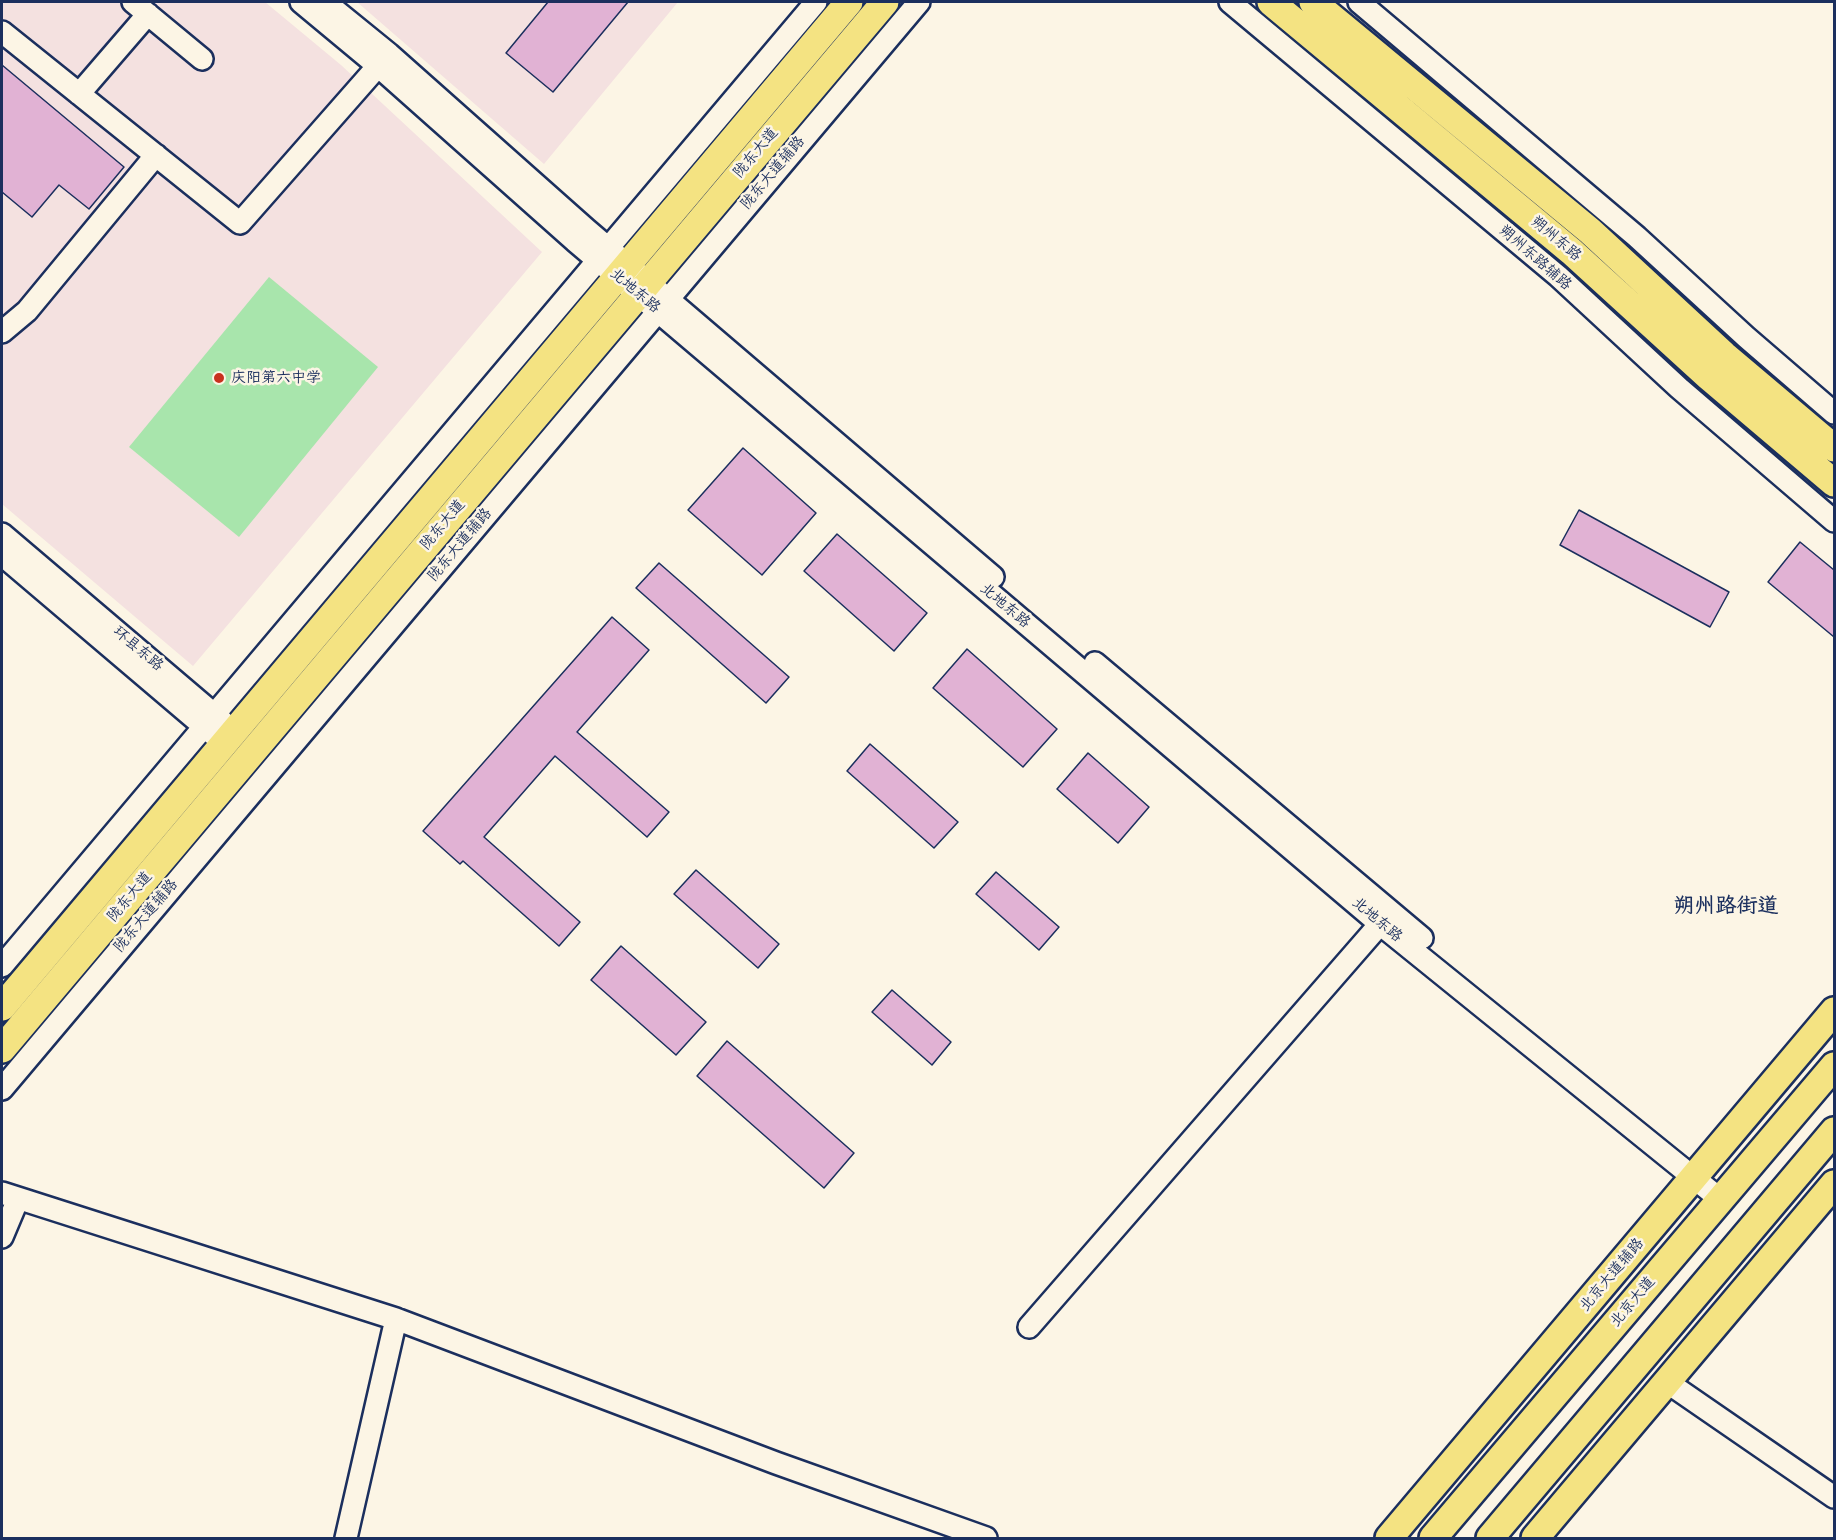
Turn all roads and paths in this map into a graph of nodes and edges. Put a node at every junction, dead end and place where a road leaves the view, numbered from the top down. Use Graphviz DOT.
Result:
graph roads {
  1 [pos="301,2"];
  2 [pos="325,2"];
  3 [pos="816,2"];
  4 [pos="849,2"];
  5 [pos="885,2"];
  6 [pos="919,2"];
  7 [pos="1230,2"];
  8 [pos="1271,2"];
  9 [pos="1313,2"];
  10 [pos="1359,2"];
  11 [pos="141,8"];
  12 [pos="2,32"];
  13 [pos="202,59"];
  14 [pos="378,66"];
  15 [pos="79,93"];
  16 [pos="156,155"];
  17 [pos="613,262"];
  18 [pos="653,296"];
  19 [pos="2,332"];
  20 [pos="1834,412"];
  21 [pos="1834,448"];
  22 [pos="1834,483"];
  23 [pos="1834,521"];
  24 [pos="2,534"];
  25 [pos="2,555"];
  26 [pos="239,746"];
  27 [pos="1380,924"];
  28 [pos="2,966"];
  29 [pos="2,1007"];
  30 [pos="1834,1011"];
  31 [pos="2,1049"];
  32 [pos="1834,1066"];
  33 [pos="2,1089"];
  34 [pos="1834,1131"];
  35 [pos="1698,1173"];
  36 [pos="1834,1184"];
  37 [pos="1725,1194"];
  38 [pos="10,1196"];
  39 [pos="2,1237"];
  40 [pos="396,1318"];
  41 [pos="1029,1328"];
  42 [pos="1667,1382"];
  43 [pos="1522,1432"];
  44 [pos="1556,1459"];
  45 [pos="1834,1497"];
  46 [pos="346,1539"];
  47 [pos="986,1539"];
  48 [pos="1389,1539"];
  49 [pos="1433,1539"];
  50 [pos="1490,1539"];
  51 [pos="1535,1539"];
  1 -- 14 [label="street, 北地东路"];
  2 -- 17 [label="street, 北地东路"];
  3 -- 17 [label="street"];
  4 -- 17 [label="main road, 陇东大道"];
  5 -- 18 [label="main road, 陇东大道"];
  6 -- 18 [label="street, 陇东大道辅路"];
  7 -- 23 [label="street, 朔州东路辅路"];
  8 -- 22 [label="main road, 朔州东路"];
  9 -- 21 [label="main road, 朔州东路"];
  10 -- 20 [label="street"];
  11 -- 13 [label="street"];
  11 -- 15 [label="street"];
  12 -- 15 [label="street"];
  14 -- 16 [label="street"];
  14 -- 17 [label="street, 北地东路"];
  15 -- 16 [label="street"];
  16 -- 19 [label="street"];
  17 -- 18 [label="street, 北地东路"];
  17 -- 26 [label="main road, 陇东大道"];
  18 -- 26 [label="main road, 陇东大道"];
  18 -- 27 [label="street, 北地东路"];
  18 -- 35 [label="street, 北地东路"];
  24 -- 26 [label="street, 环县东路"];
  25 -- 26 [label="street, 环县东路"];
  26 -- 28 [label="street"];
  26 -- 29 [label="main road, 陇东大道"];
  26 -- 31 [label="main road, 陇东大道"];
  26 -- 33 [label="street, 陇东大道辅路"];
  27 -- 35 [label="street, 北地东路"];
  27 -- 41 [label="street"];
  30 -- 35 [label="main road, 北京大道辅路"];
  32 -- 37 [label="main road, 北京大道"];
  34 -- 44 [label="main road"];
  35 -- 37 [label="street, 北地东路"];
  35 -- 48 [label="main road, 北京大道辅路"];
  36 -- 42 [label="main road"];
  37 -- 43 [label="main road, 北京大道"];
  38 -- 39 [label="street"];
  38 -- 40 [label="street"];
  40 -- 46 [label="street"];
  40 -- 47 [label="street"];
  42 -- 45 [label="street"];
  42 -- 51 [label="main road"];
  43 -- 44 [label="main road"];
  43 -- 49 [label="main road, 北京大道"];
  44 -- 50 [label="main road"];
}
